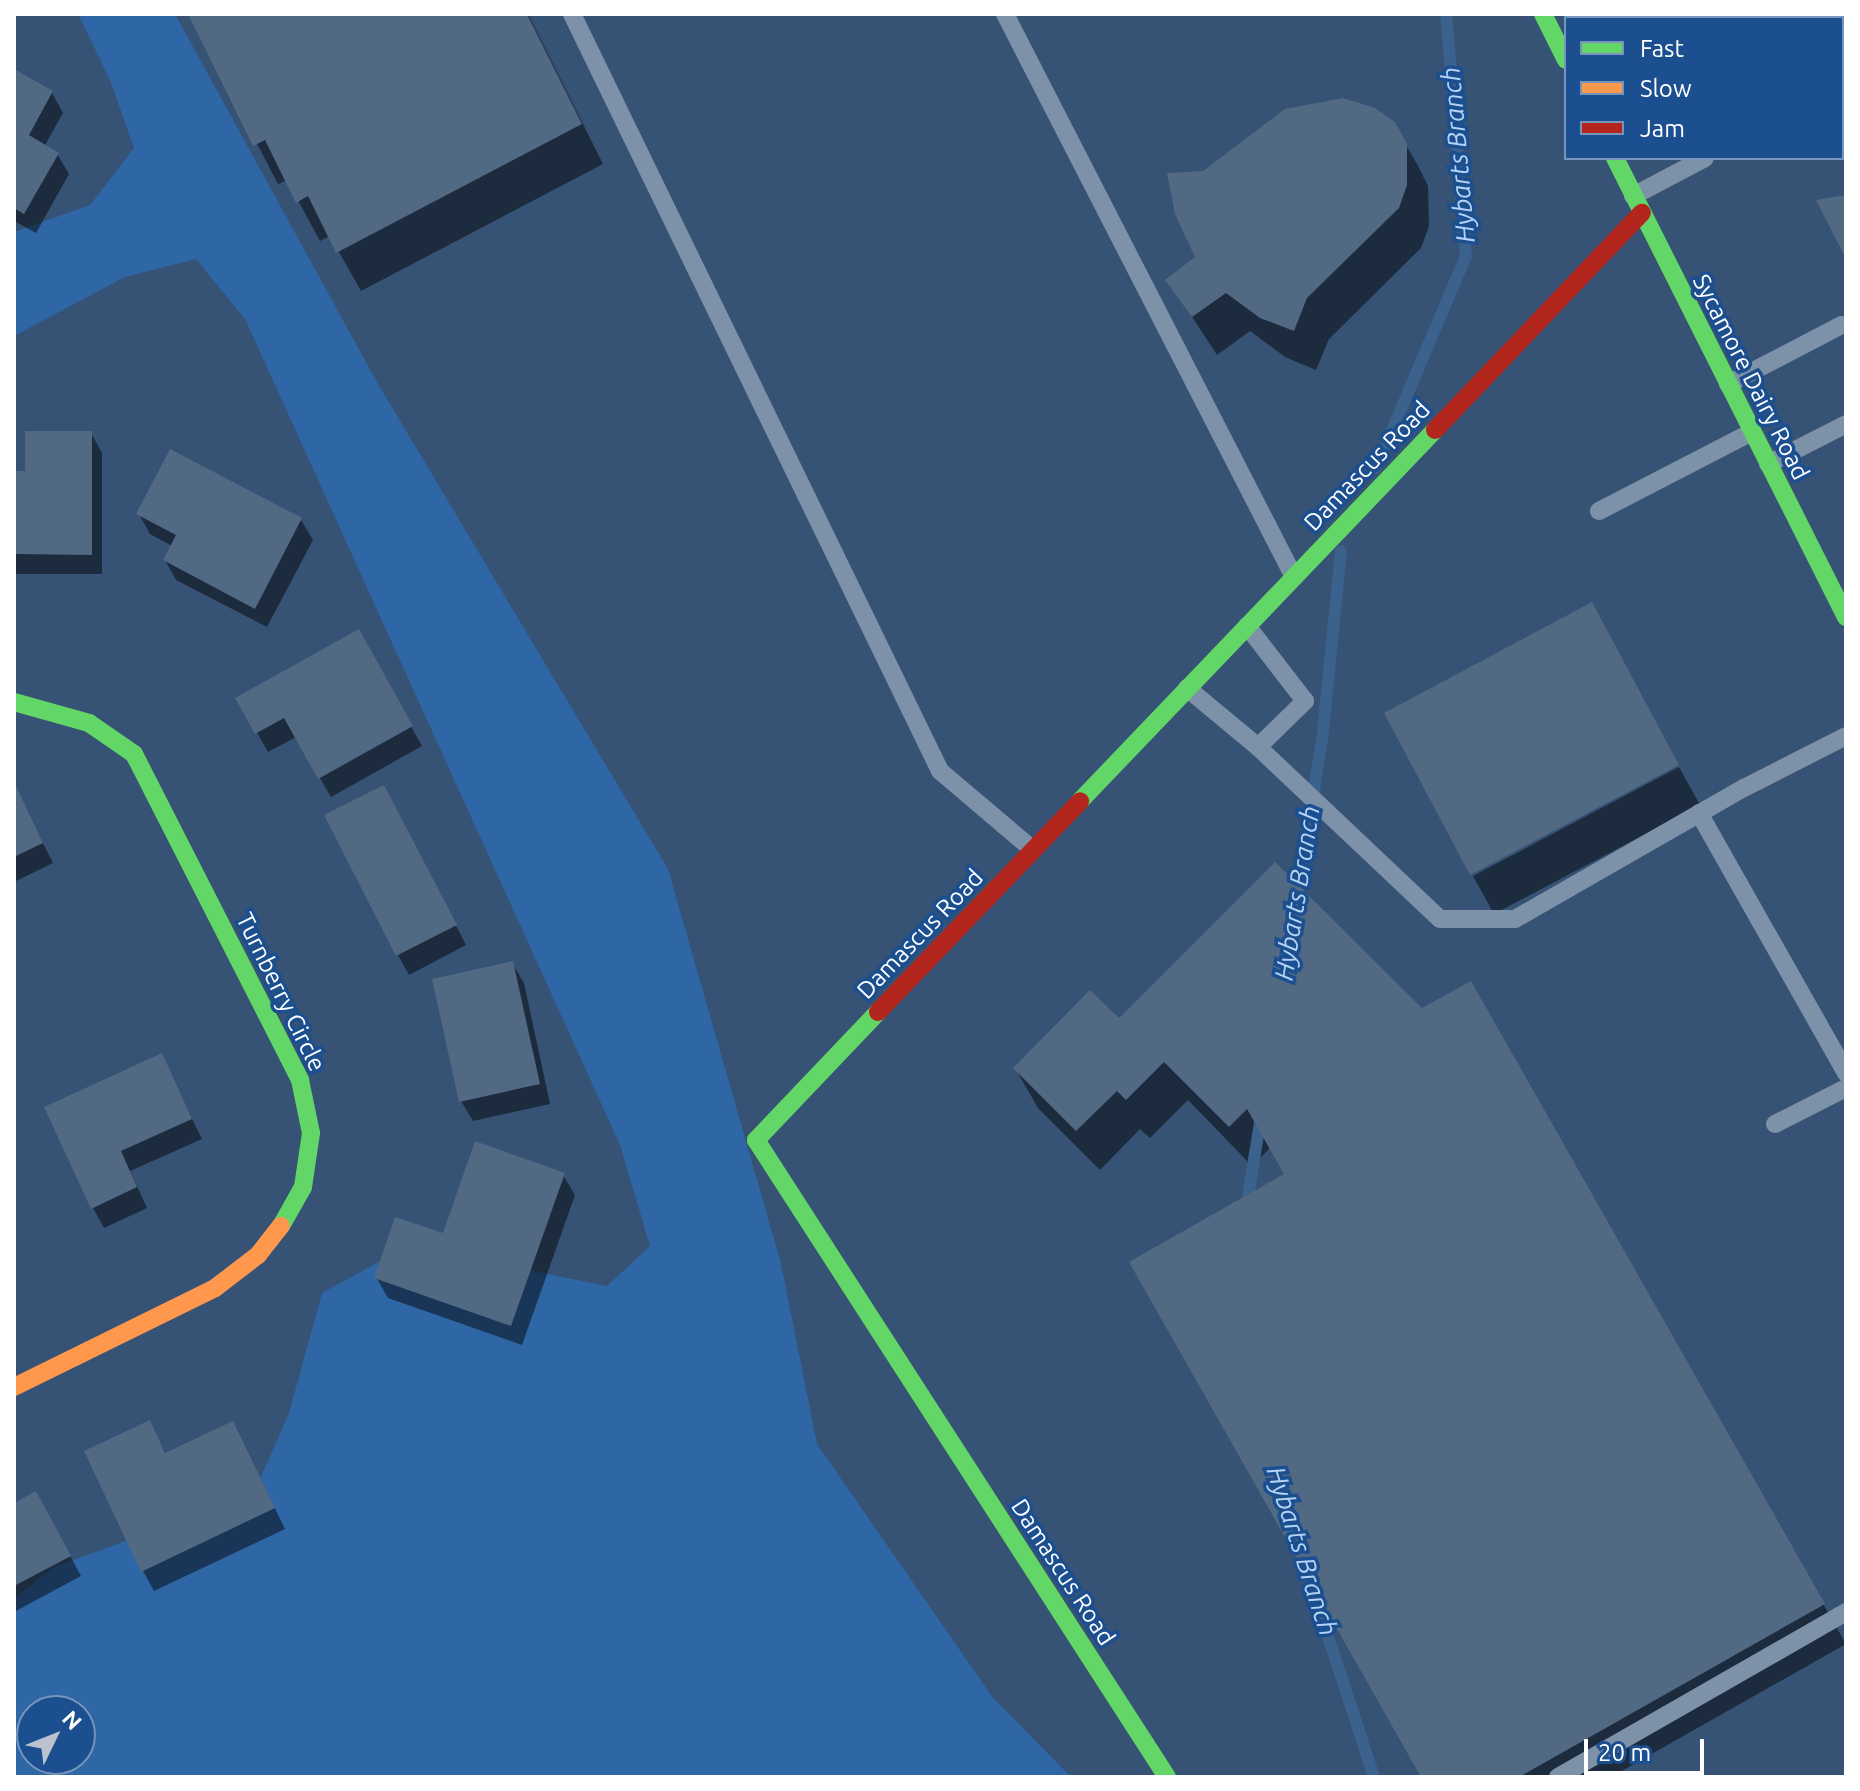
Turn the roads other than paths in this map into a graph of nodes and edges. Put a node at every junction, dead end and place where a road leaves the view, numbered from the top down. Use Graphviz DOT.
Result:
graph roads {
  1 [pos="572,14"];
  2 [pos="1005,14"];
  3 [pos="1543,14"];
  4 [pos="1564,56"];
  5 [pos="1616,160"];
  6 [pos="1701,160"];
  7 [pos="1633,196"];
  8 [pos="1642,213"];
  9 [pos="1842,325"];
  10 [pos="1728,384"];
  11 [pos="1846,424"];
  12 [pos="1752,432"];
  13 [pos="1768,464"];
  14 [pos="1599,511"];
  15 [pos="1846,570"];
  16 [pos="1294,577"];
  17 [pos="1825,578"];
  18 [pos="1846,617"];
  19 [pos="1247,626"];
  20 [pos="1187,688"];
  21 [pos="14,702"];
  22 [pos="1846,736"];
  23 [pos="1258,747"];
  24 [pos="1699,813"];
  25 [pos="1033,850"];
  26 [pos="1846,1073"];
  27 [pos="1846,1088"];
  28 [pos="1775,1124"];
  29 [pos="14,1387"];
  30 [pos="1846,1612"];
  31 [pos="1167,1777"];
  32 [pos="1558,1777"];
  1 -- 25 [label="lane"];
  2 -- 16 [label="lane"];
  3 -- 4 [label="street"];
  5 -- 7 [label="street, Sycamore Dairy Road"];
  6 -- 7 [label="lane"];
  7 -- 8 [label="street, Sycamore Dairy Road"];
  8 -- 10 [label="street, Sycamore Dairy Road"];
  8 -- 16 [label="street, Damascus Road"];
  9 -- 10 [label="lane"];
  10 -- 12 [label="street, Sycamore Dairy Road"];
  11 -- 13 [label="lane"];
  12 -- 13 [label="street, Sycamore Dairy Road"];
  12 -- 14 [label="lane"];
  13 -- 17 [label="street, Sycamore Dairy Road"];
  15 -- 17 [label="lane"];
  16 -- 19 [label="street, Damascus Road"];
  17 -- 18 [label="street, Sycamore Dairy Road"];
  19 -- 20 [label="street, Damascus Road"];
  19 -- 23 [label="lane"];
  20 -- 23 [label="lane"];
  20 -- 25 [label="street, Damascus Road"];
  21 -- 29 [label="street, Turnberry Circle"];
  22 -- 24 [label="lane"];
  23 -- 24 [label="lane"];
  24 -- 26 [label="lane"];
  25 -- 31 [label="street, Damascus Road"];
  27 -- 28 [label="lane"];
  30 -- 32 [label="lane"];
}
